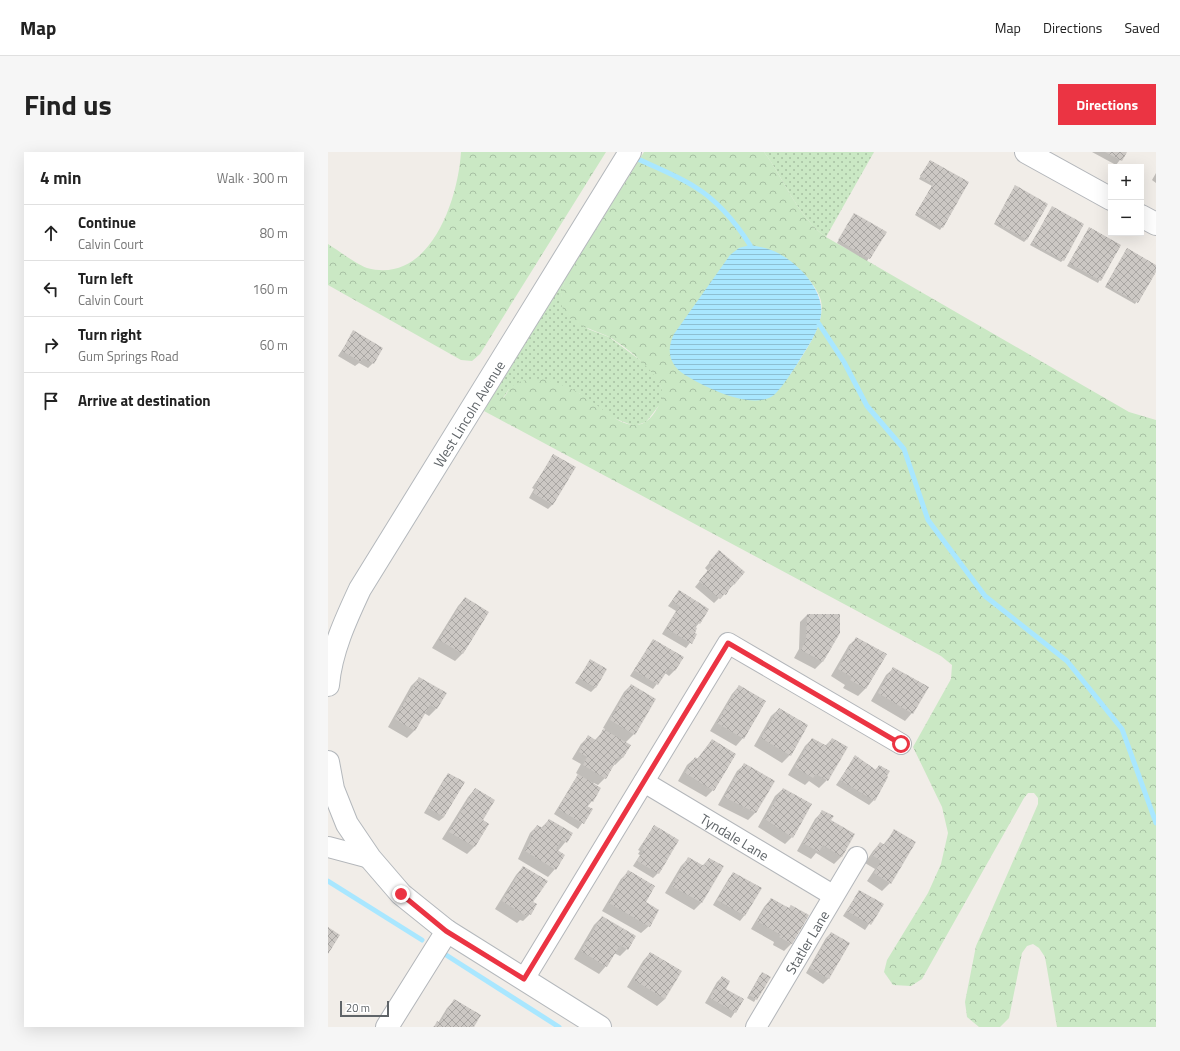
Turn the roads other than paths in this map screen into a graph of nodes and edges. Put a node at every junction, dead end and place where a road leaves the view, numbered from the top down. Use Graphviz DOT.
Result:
graph roads {
  1 [pos="1026,152"];
  2 [pos="627,158"];
  3 [pos="1108,197"];
  4 [pos="1144,218"];
  5 [pos="1156,224"];
  6 [pos="328,685"];
  7 [pos="901,744"];
  8 [pos="328,762"];
  9 [pos="644,782"];
  10 [pos="328,847"];
  11 [pos="857,857"];
  12 [pos="370,858"];
  13 [pos="826,891"];
  14 [pos="446,931"];
  15 [pos="524,979"];
  16 [pos="387,1027"];
  17 [pos="600,1027"];
  18 [pos="756,1027"];
  1 -- 3 [label="main road"];
  2 -- 6 [label="main road, West Lincoln Avenue"];
  4 -- 5 [label="main road"];
  7 -- 9 [label="street"];
  8 -- 12 [label="main road"];
  9 -- 13 [label="street, Tyndale Lane"];
  9 -- 15 [label="street"];
  10 -- 12 [label="street"];
  11 -- 18 [label="street, Statler Lane"];
  12 -- 14 [label="main road"];
  14 -- 15 [label="main road"];
  14 -- 16 [label="main road"];
  15 -- 17 [label="main road"];
}
